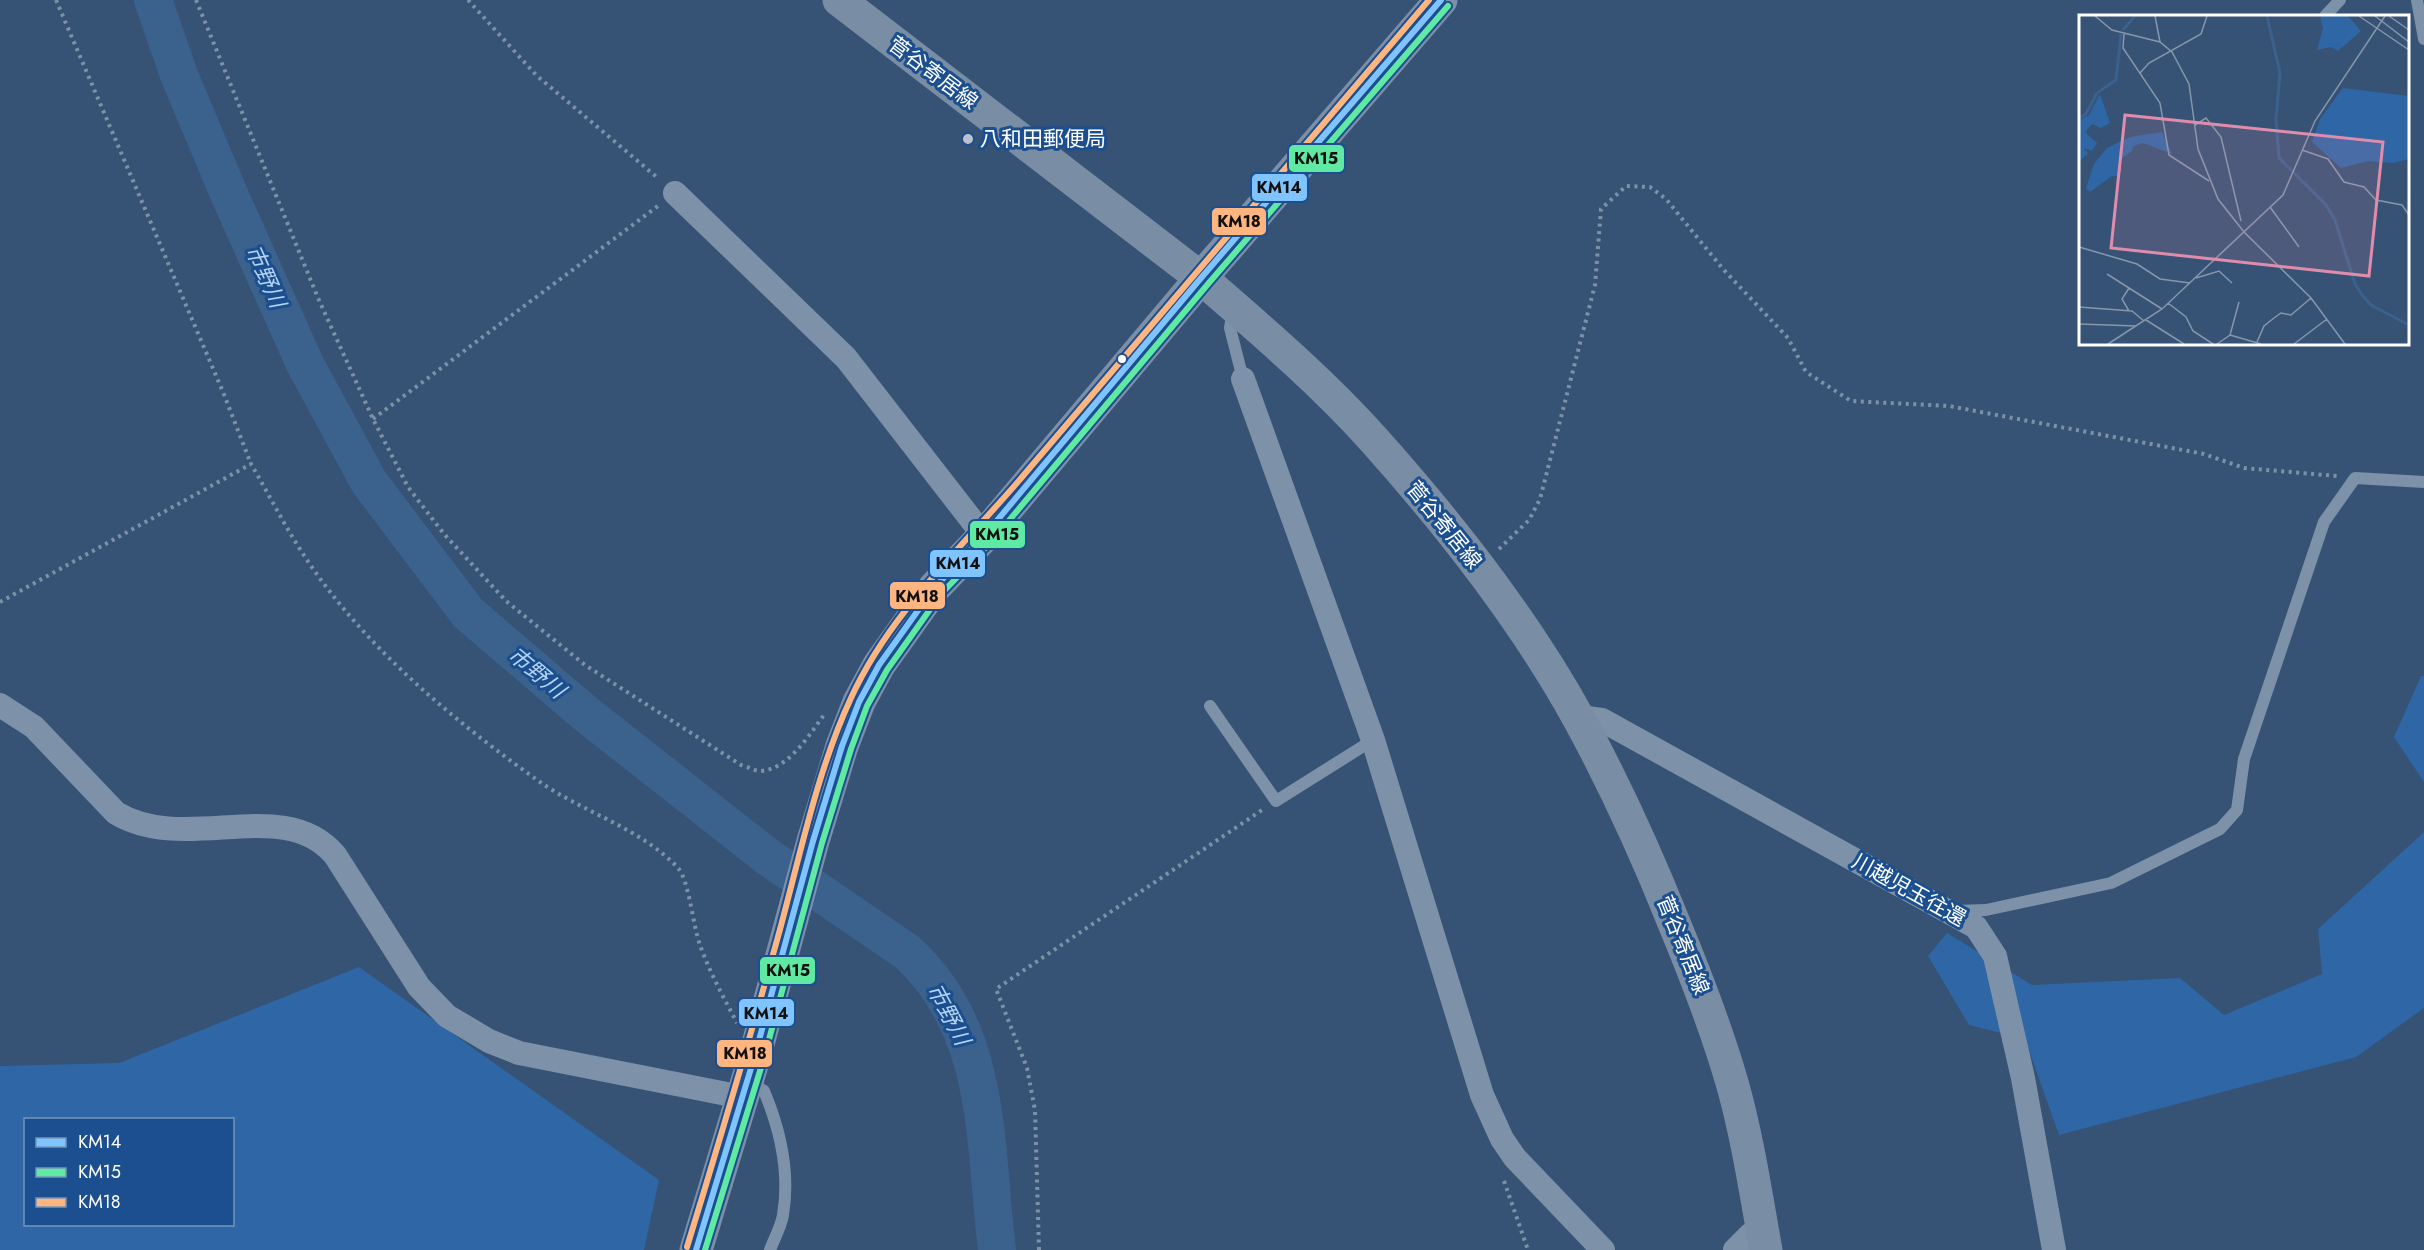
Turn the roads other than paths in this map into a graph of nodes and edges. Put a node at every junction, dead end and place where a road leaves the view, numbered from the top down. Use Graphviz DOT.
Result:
graph roads {
  1 [pos="839,0"];
  2 [pos="1442,0"];
  3 [pos="2340,0"];
  4 [pos="2417,0"];
  5 [pos="2326,15"];
  6 [pos="2424,39"];
  7 [pos="671,197"];
  8 [pos="1201,278"];
  9 [pos="1234,306"];
  10 [pos="1243,379"];
  11 [pos="2424,482"];
  12 [pos="984,536"];
  13 [pos="0,705"];
  14 [pos="1210,706"];
  15 [pos="1578,717"];
  16 [pos="1373,740"];
  17 [pos="1948,912"];
  18 [pos="748,1078"];
  19 [pos="1765,1240"];
  20 [pos="696,1250"];
  21 [pos="770,1250"];
  22 [pos="1603,1250"];
  23 [pos="1735,1250"];
  24 [pos="2054,1250"];
  1 -- 8 [label="main road, 菅谷寄居線"];
  2 -- 8 [label="main road"];
  3 -- 5 [label="lane"];
  4 -- 6 [label="lane"];
  7 -- 12 [label="street"];
  8 -- 9 [label="main road, 菅谷寄居線"];
  8 -- 12 [label="main road"];
  9 -- 10 [label="lane"];
  9 -- 15 [label="main road, 菅谷寄居線"];
  10 -- 16 [label="street"];
  11 -- 17 [label="lane"];
  12 -- 18 [label="main road"];
  13 -- 18 [label="street"];
  14 -- 16 [label="lane"];
  15 -- 17 [label="street, 川越児玉往還"];
  15 -- 19 [label="main road, 菅谷寄居線"];
  16 -- 22 [label="street"];
  17 -- 24 [label="street, 川越児玉往還"];
  18 -- 20 [label="main road"];
  18 -- 21 [label="lane"];
  19 -- 23 [label="street"];
}
